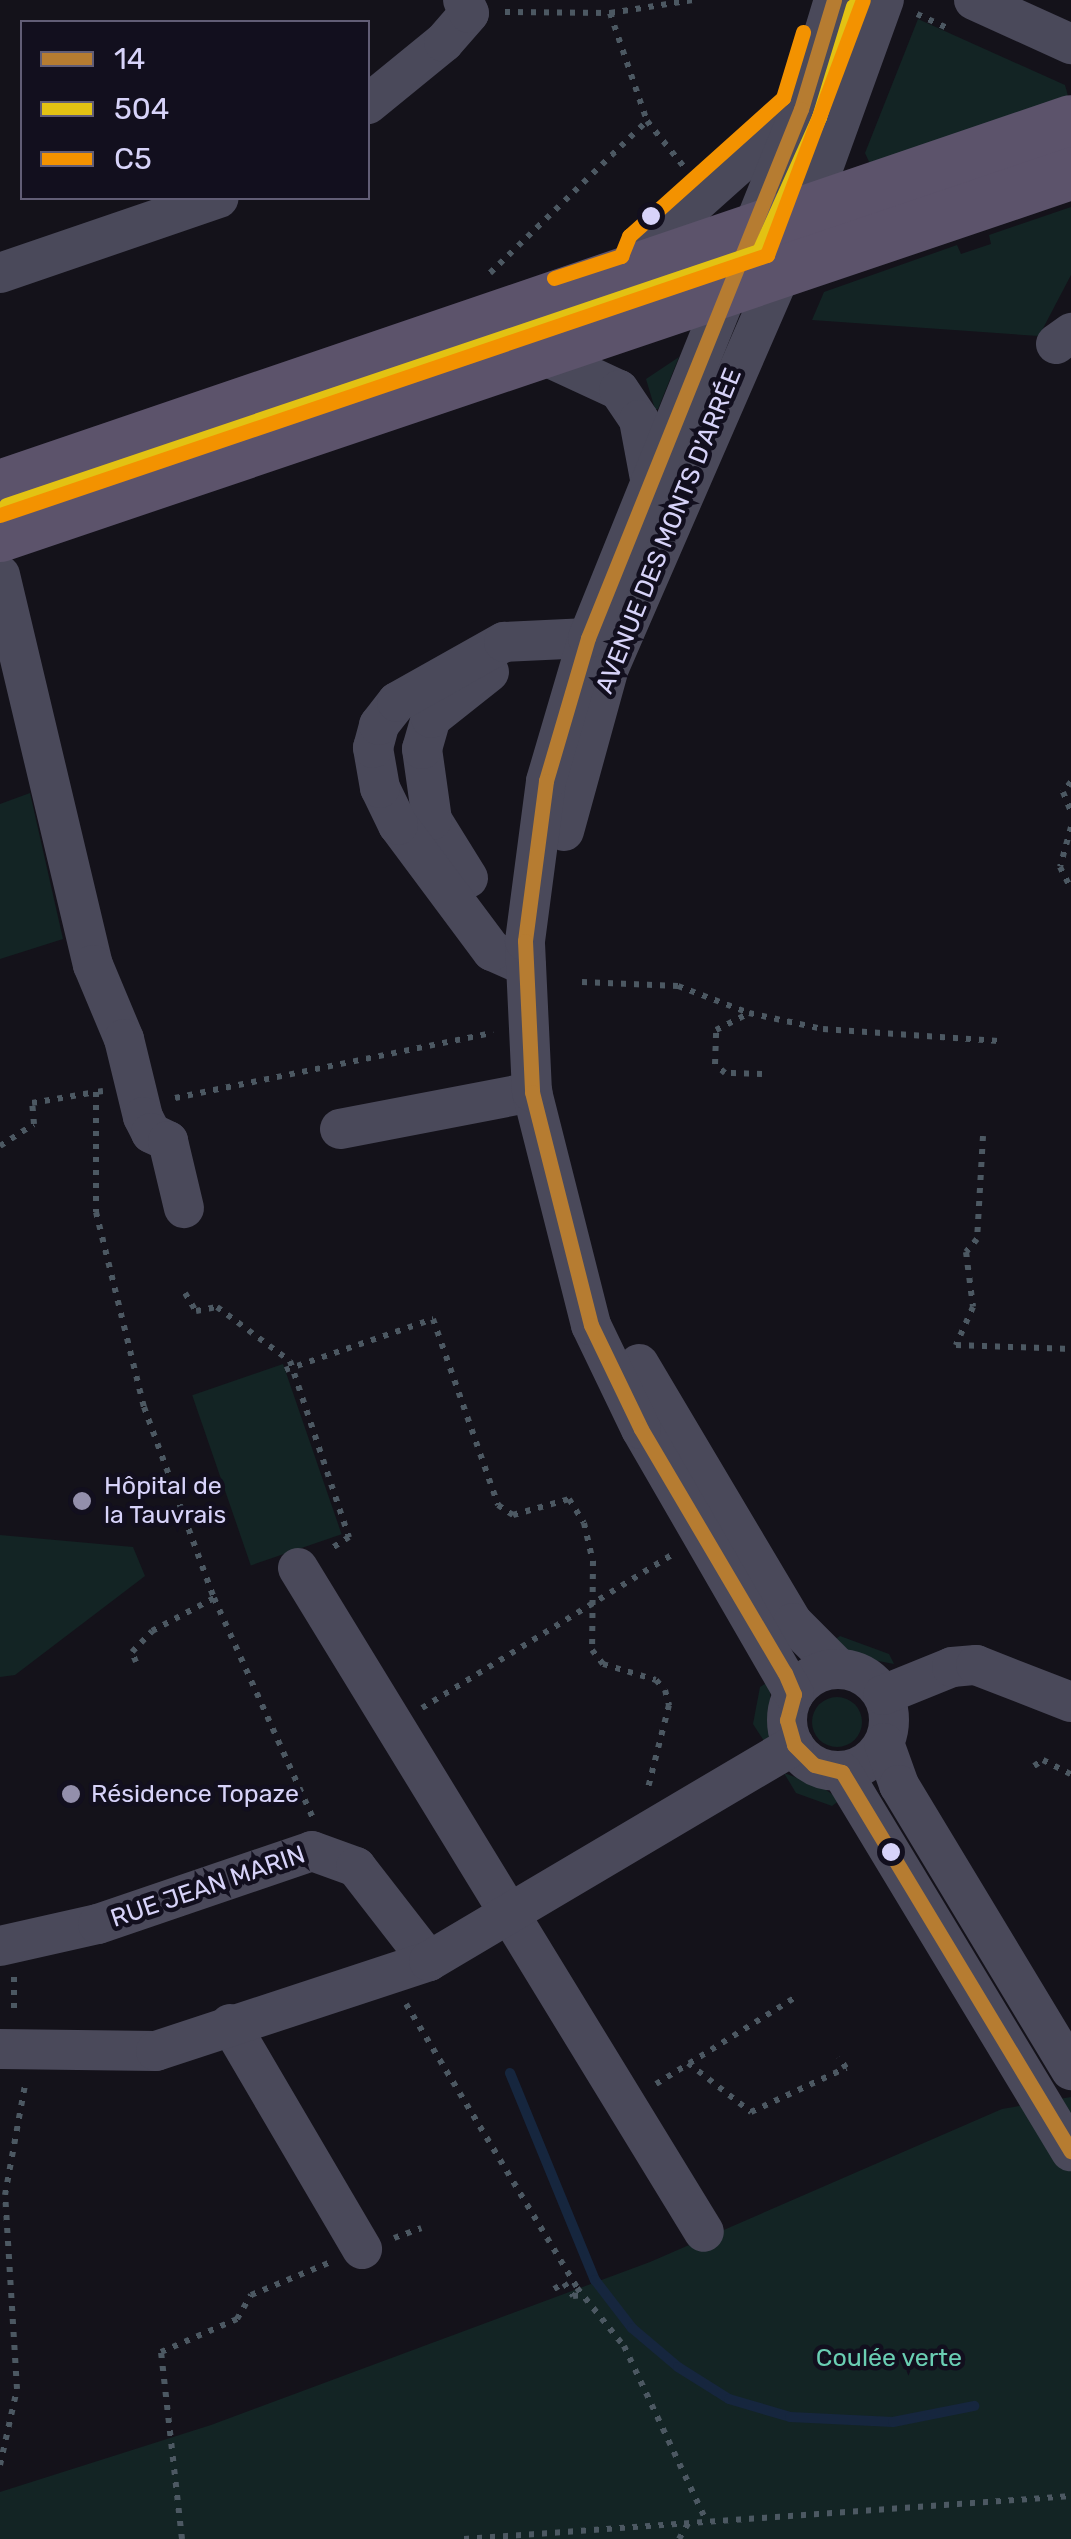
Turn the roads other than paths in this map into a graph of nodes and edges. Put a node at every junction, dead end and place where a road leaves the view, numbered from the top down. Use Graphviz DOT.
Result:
graph roads {
  1 [pos="834,0"];
  2 [pos="466,6"];
  3 [pos="894,14"];
  4 [pos="968,18"];
  5 [pos="1071,44"];
  6 [pos="370,102"];
  7 [pos="800,109"];
  8 [pos="1071,121"];
  9 [pos="1071,174"];
  10 [pos="213,200"];
  11 [pos="806,214"];
  12 [pos="765,252"];
  13 [pos="638,271"];
  14 [pos="0,273"];
  15 [pos="725,288"];
  16 [pos="537,352"];
  17 [pos="650,481"];
  18 [pos="0,486"];
  19 [pos="0,536"];
  20 [pos="0,575"];
  21 [pos="588,638"];
  22 [pos="526,966"];
  23 [pos="532,1092"];
  24 [pos="340,1129"];
  25 [pos="184,1208"];
  26 [pos="298,1568"];
  27 [pos="838,1669"];
  28 [pos="794,1694"];
  29 [pos="883,1695"];
  30 [pos="1071,1702"];
  31 [pos="884,1743"];
  32 [pos="794,1745"];
  33 [pos="842,1772"];
  34 [pos="511,1916"];
  35 [pos="7,1944"];
  36 [pos="429,1961"];
  37 [pos="230,2024"];
  38 [pos="8,2048"];
  39 [pos="1071,2070"];
  40 [pos="1071,2151"];
  41 [pos="704,2232"];
  42 [pos="362,2250"];
  1 -- 7 [label="street, AVENUE DES MONTS D'ARRÉE"];
  2 -- 6 [label="street"];
  3 -- 11 [label="street"];
  4 -- 5 [label="street"];
  7 -- 12 [label="street, AVENUE DES MONTS D'ARRÉE"];
  7 -- 13 [label="street"];
  8 -- 11 [label="main road"];
  9 -- 12 [label="main road"];
  10 -- 14 [label="street"];
  11 -- 12 [label="main road"];
  12 -- 13 [label="main road"];
  12 -- 15 [label="main road"];
  12 -- 27 [label="street, AVENUE DES MONTS D'ARRÉE"];
  13 -- 18 [label="main road"];
  15 -- 16 [label="main road"];
  15 -- 17 [label="street, AVENUE DES MONTS D'ARRÉE"];
  16 -- 17 [label="street, AVENUE DES MONTS D'ARRÉE"];
  16 -- 19 [label="main road"];
  17 -- 21 [label="street, AVENUE DES MONTS D'ARRÉE"];
  20 -- 25 [label="street"];
  21 -- 22 [label="street, AVENUE DES MONTS D'ARRÉE"];
  21 -- 22 [label="street"];
  22 -- 23 [label="street, AVENUE DES MONTS D'ARRÉE"];
  23 -- 24 [label="street"];
  23 -- 28 [label="street, AVENUE DES MONTS D'ARRÉE"];
  26 -- 34 [label="street"];
  27 -- 28 [label="street"];
  27 -- 29 [label="street"];
  28 -- 32 [label="street"];
  29 -- 30 [label="street"];
  29 -- 31 [label="street"];
  31 -- 33 [label="street"];
  31 -- 39 [label="street"];
  32 -- 33 [label="street"];
  32 -- 34 [label="street"];
  33 -- 40 [label="street"];
  34 -- 36 [label="street"];
  34 -- 41 [label="street"];
  35 -- 36 [label="street, RUE JEAN MARIN"];
  36 -- 37 [label="street"];
  37 -- 38 [label="street"];
  37 -- 42 [label="street"];
}
